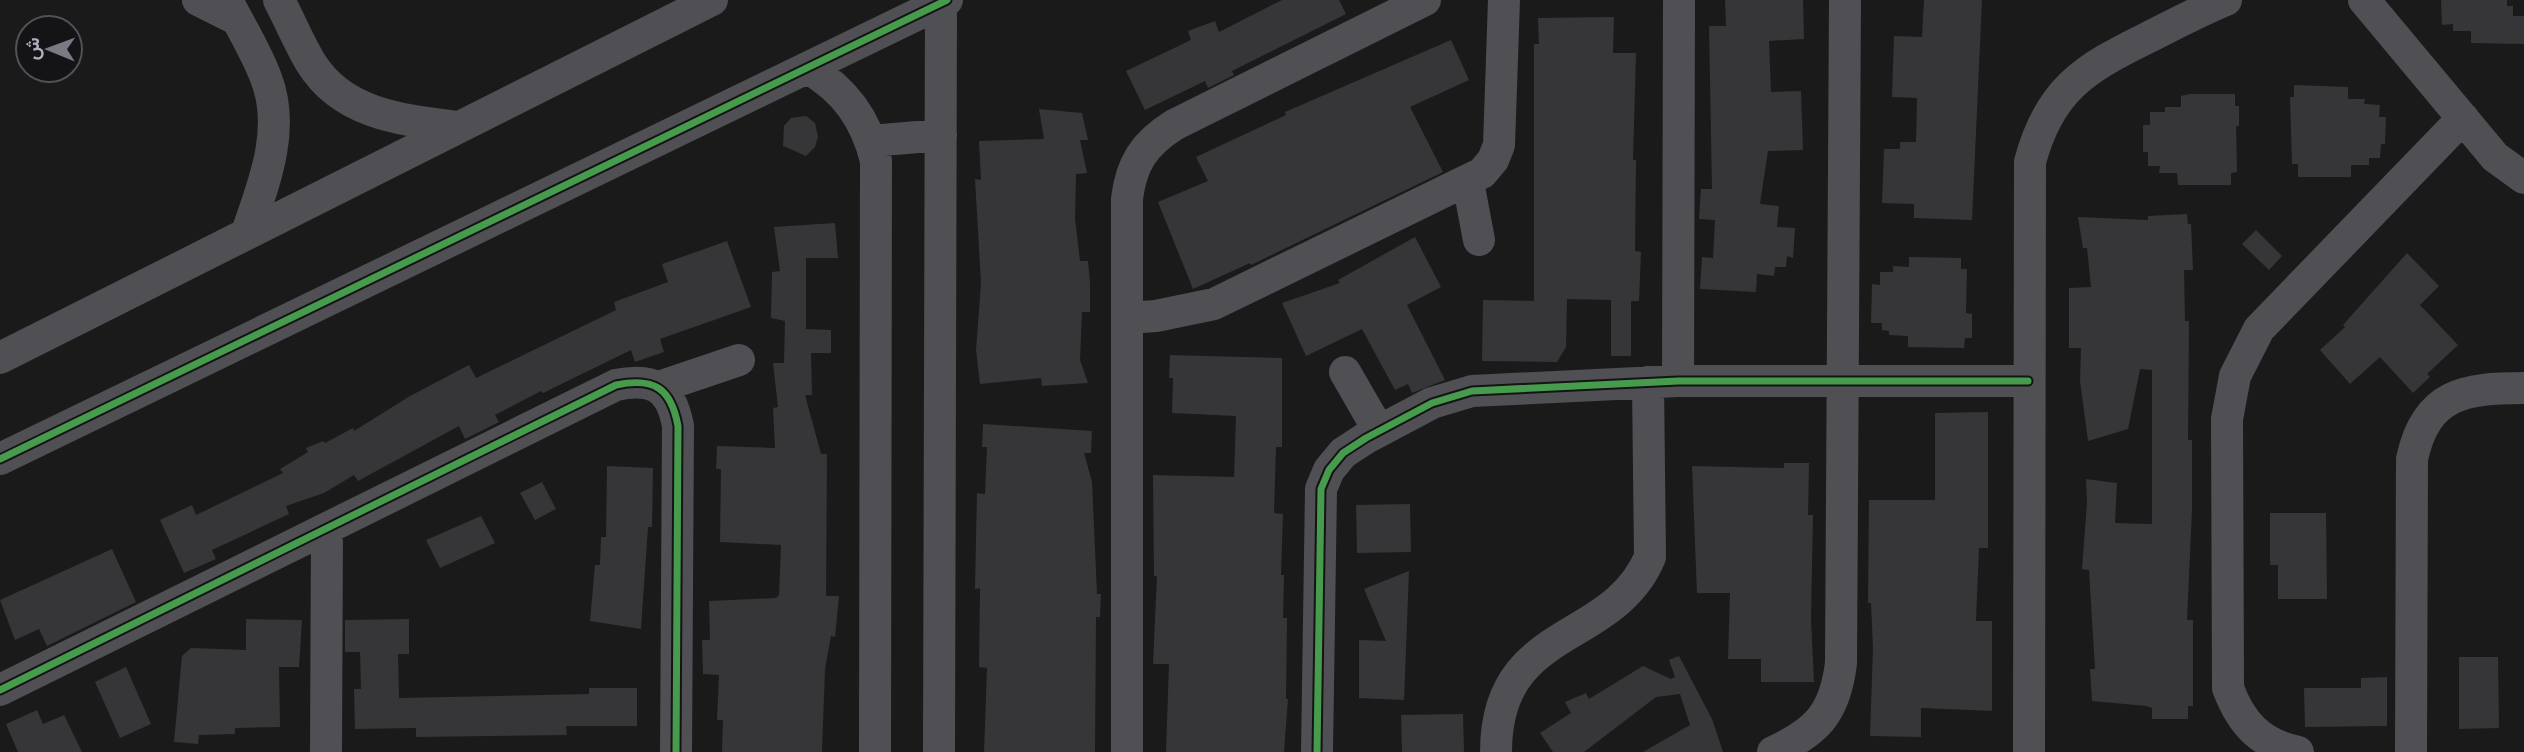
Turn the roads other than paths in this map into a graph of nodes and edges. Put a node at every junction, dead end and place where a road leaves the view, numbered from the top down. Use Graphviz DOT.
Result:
graph roads {
  1 [pos="198,0"];
  2 [pos="279,0"];
  3 [pos="712,0"];
  4 [pos="1425,0"];
  5 [pos="1504,0"];
  6 [pos="1679,0"];
  7 [pos="1845,0"];
  8 [pos="2364,0"];
  9 [pos="944,2"];
  10 [pos="2213,3"];
  11 [pos="232,9"];
  12 [pos="312,65"];
  13 [pos="808,68"];
  14 [pos="267,80"];
  15 [pos="2463,118"];
  16 [pos="458,127"];
  17 [pos="941,135"];
  18 [pos="871,141"];
  19 [pos="2524,178"];
  20 [pos="1468,182"];
  21 [pos="247,232"];
  22 [pos="1479,240"];
  23 [pos="1127,318"];
  24 [pos="0,358"];
  25 [pos="738,360"];
  26 [pos="1345,372"];
  27 [pos="1841,381"];
  28 [pos="2028,381"];
  29 [pos="1663,382"];
  30 [pos="659,387"];
  31 [pos="2524,388"];
  32 [pos="1379,430"];
  33 [pos="0,459"];
  34 [pos="327,528"];
  35 [pos="0,690"];
  36 [pos="2254,742"];
  37 [pos="1786,749"];
  38 [pos="326,752"];
  39 [pos="676,752"];
  40 [pos="875,752"];
  41 [pos="939,752"];
  42 [pos="1127,752"];
  43 [pos="1317,752"];
  44 [pos="1496,752"];
  45 [pos="2029,752"];
  46 [pos="2298,752"];
  47 [pos="2411,752"];
  1 -- 11 [label="street"];
  2 -- 12 [label="street"];
  3 -- 16 [label="street"];
  4 -- 23 [label="street"];
  5 -- 20 [label="street"];
  6 -- 29 [label="street"];
  7 -- 27 [label="street"];
  8 -- 15 [label="street"];
  9 -- 13 [label="street"];
  9 -- 17 [label="street"];
  10 -- 28 [label="street"];
  11 -- 14 [label="street"];
  12 -- 14 [label="street"];
  12 -- 16 [label="street"];
  13 -- 18 [label="street"];
  13 -- 33 [label="street"];
  14 -- 21 [label="street"];
  15 -- 19 [label="street"];
  15 -- 36 [label="street"];
  16 -- 21 [label="street"];
  17 -- 18 [label="street"];
  17 -- 41 [label="street"];
  18 -- 40 [label="street"];
  20 -- 22 [label="street"];
  20 -- 23 [label="street"];
  21 -- 24 [label="street"];
  23 -- 42 [label="street"];
  25 -- 30 [label="street"];
  26 -- 32 [label="street"];
  27 -- 28 [label="street"];
  27 -- 29 [label="street"];
  27 -- 37 [label="street"];
  28 -- 45 [label="street"];
  29 -- 32 [label="street"];
  29 -- 44 [label="street"];
  30 -- 34 [label="street"];
  30 -- 39 [label="street"];
  31 -- 47 [label="street"];
  32 -- 43 [label="street"];
  34 -- 35 [label="street"];
  34 -- 38 [label="street"];
  36 -- 46 [label="street"];
}
